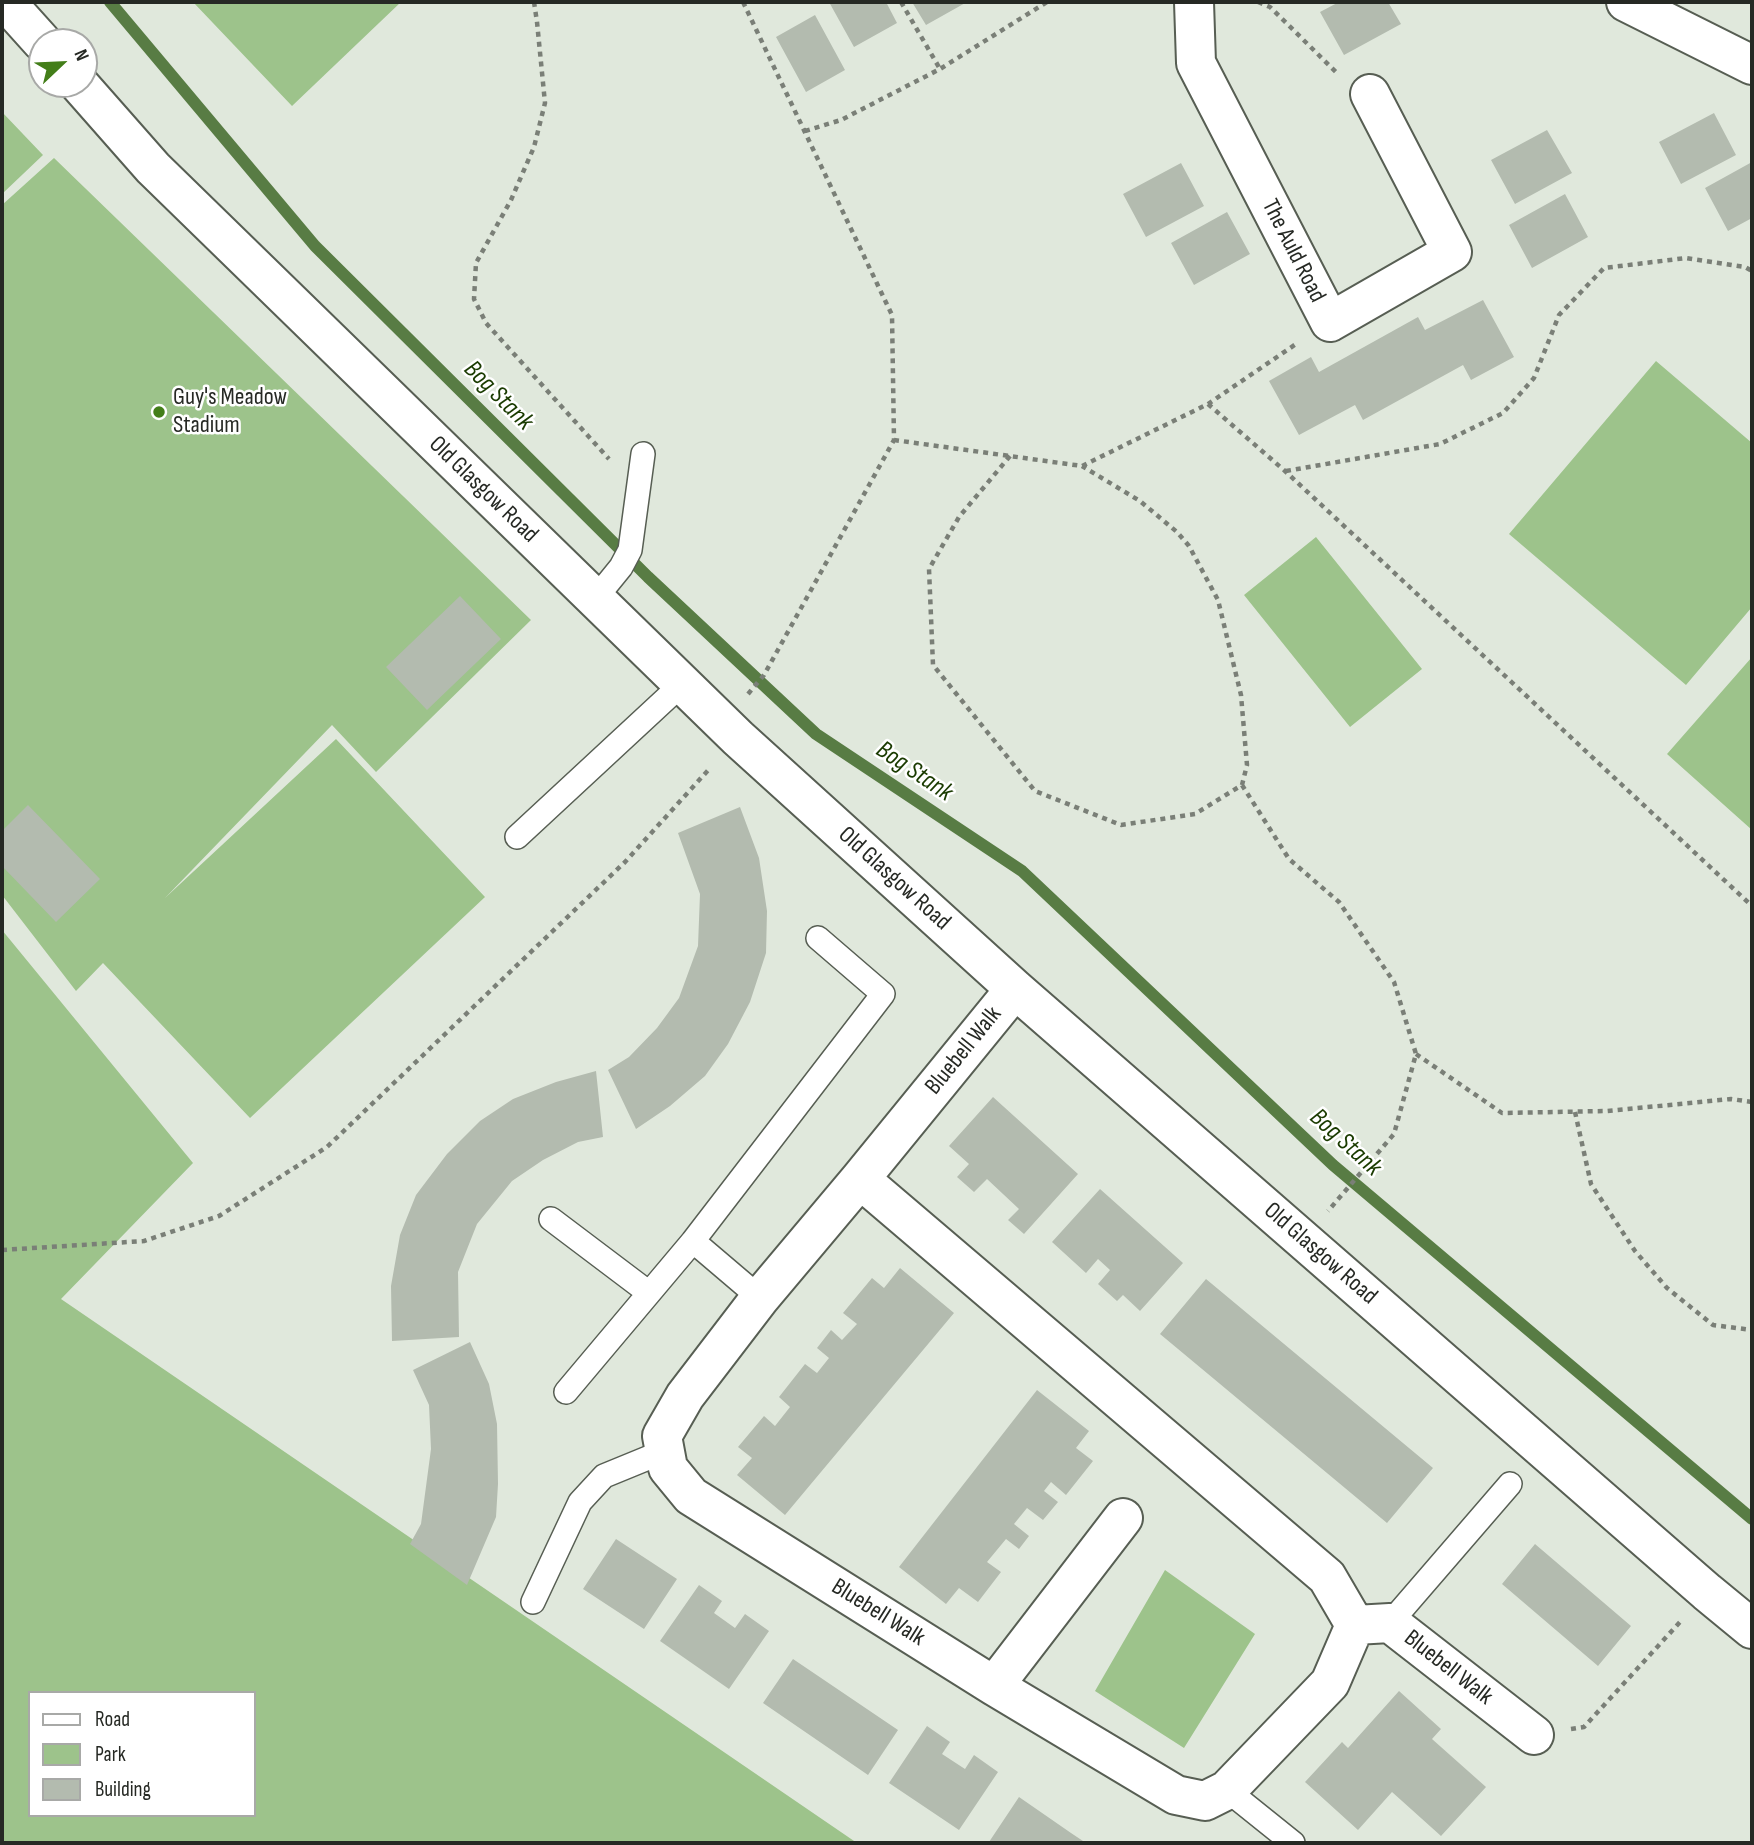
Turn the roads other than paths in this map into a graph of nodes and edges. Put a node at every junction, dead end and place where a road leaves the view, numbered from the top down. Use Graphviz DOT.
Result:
graph roads {
  1 [pos="6,2"];
  2 [pos="1194,2"];
  3 [pos="1626,2"];
  4 [pos="29,28"];
  5 [pos="1752,65"];
  6 [pos="1370,94"];
  7 [pos="91,98"];
  8 [pos="643,454"];
  9 [pos="595,598"];
  10 [pos="682,684"];
  11 [pos="517,837"];
  12 [pos="818,937"];
  13 [pos="1015,989"];
  14 [pos="860,1179"];
  15 [pos="551,1219"];
  16 [pos="693,1241"];
  17 [pos="649,1293"];
  18 [pos="760,1298"];
  19 [pos="566,1392"];
  20 [pos="665,1451"];
  21 [pos="1510,1484"];
  22 [pos="1123,1518"];
  23 [pos="533,1602"];
  24 [pos="1372,1624"];
  25 [pos="1752,1629"];
  26 [pos="994,1686"];
  27 [pos="1534,1735"];
  28 [pos="1227,1790"];
  29 [pos="1293,1843"];
  1 -- 4 [label="street"];
  2 -- 6 [label="street, The Auld Road"];
  3 -- 5 [label="street"];
  7 -- 9 [label="street, Old Glasgow Road"];
  8 -- 9 [label="lane"];
  9 -- 10 [label="street, Old Glasgow Road"];
  10 -- 11 [label="lane"];
  10 -- 13 [label="street, Old Glasgow Road"];
  12 -- 16 [label="lane"];
  13 -- 14 [label="street, Bluebell Walk"];
  13 -- 25 [label="street, Old Glasgow Road"];
  14 -- 18 [label="street, Bluebell Walk"];
  14 -- 24 [label="street, Bluebell Walk"];
  15 -- 17 [label="lane"];
  16 -- 17 [label="lane"];
  16 -- 18 [label="lane"];
  17 -- 19 [label="lane"];
  18 -- 20 [label="street, Bluebell Walk"];
  20 -- 23 [label="lane"];
  20 -- 26 [label="street, Bluebell Walk"];
  21 -- 24 [label="lane"];
  22 -- 26 [label="street"];
  24 -- 27 [label="street, Bluebell Walk"];
  24 -- 28 [label="street"];
  26 -- 28 [label="street, Bluebell Walk"];
  28 -- 29 [label="lane"];
}
